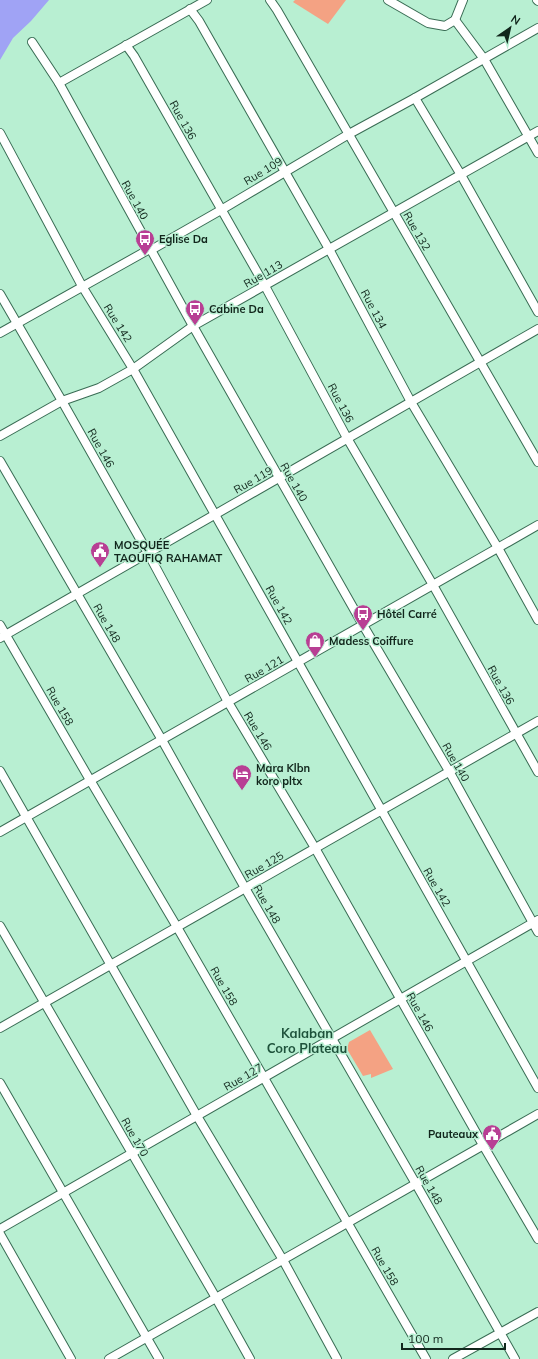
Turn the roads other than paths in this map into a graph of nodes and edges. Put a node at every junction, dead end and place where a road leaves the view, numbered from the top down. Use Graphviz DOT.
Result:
graph roads {
  1 [pos="207,0"];
  2 [pos="270,0"];
  3 [pos="388,0"];
  4 [pos="463,0"];
  5 [pos="190,9"];
  6 [pos="455,20"];
  7 [pos="538,28"];
  8 [pos="32,42"];
  9 [pos="126,45"];
  10 [pos="484,59"];
  11 [pos="59,83"];
  12 [pos="415,98"];
  13 [pos="538,131"];
  14 [pos="0,133"];
  15 [pos="348,134"];
  16 [pos="528,136"];
  17 [pos="538,153"];
  18 [pos="284,171"];
  19 [pos="461,175"];
  20 [pos="221,210"];
  21 [pos="394,213"];
  22 [pos="329,249"];
  23 [pos="151,250"];
  24 [pos="82,286"];
  25 [pos="265,286"];
  26 [pos="0,294"];
  27 [pos="538,312"];
  28 [pos="17,323"];
  29 [pos="193,326"];
  30 [pos="538,329"];
  31 [pos="0,333"];
  32 [pos="480,362"];
  33 [pos="133,370"];
  34 [pos="62,401"];
  35 [pos="411,402"];
  36 [pos="1,434"];
  37 [pos="347,438"];
  38 [pos="0,461"];
  39 [pos="538,462"];
  40 [pos="279,478"];
  41 [pos="215,514"];
  42 [pos="538,525"];
  43 [pos="498,548"];
  44 [pos="148,553"];
  45 [pos="433,585"];
  46 [pos="77,594"];
  47 [pos="538,620"];
  48 [pos="0,625"];
  49 [pos="363,625"];
  50 [pos="3,636"];
  51 [pos="298,662"];
  52 [pos="228,702"];
  53 [pos="538,721"];
  54 [pos="516,733"];
  55 [pos="162,740"];
  56 [pos="0,771"];
  57 [pos="449,772"];
  58 [pos="538,772"];
  59 [pos="90,780"];
  60 [pos="381,810"];
  61 [pos="26,817"];
  62 [pos="0,832"];
  63 [pos="315,848"];
  64 [pos="245,888"];
  65 [pos="536,922"];
  66 [pos="0,926"];
  67 [pos="177,927"];
  68 [pos="538,932"];
  69 [pos="467,961"];
  70 [pos="111,964"];
  71 [pos="401,999"];
  72 [pos="44,1003"];
  73 [pos="0,1028"];
  74 [pos="331,1039"];
  75 [pos="264,1078"];
  76 [pos="0,1083"];
  77 [pos="538,1088"];
  78 [pos="538,1114"];
  79 [pos="197,1116"];
  80 [pos="483,1146"];
  81 [pos="132,1154"];
  82 [pos="416,1184"];
  83 [pos="63,1193"];
  84 [pos="348,1223"];
  85 [pos="0,1229"];
  86 [pos="0,1234"];
  87 [pos="538,1239"];
  88 [pos="282,1260"];
  89 [pos="216,1298"];
  90 [pos="538,1312"];
  91 [pos="500,1333"];
  92 [pos="146,1338"];
  93 [pos="71,1359"];
  94 [pos="109,1359"];
  95 [pos="158,1359"];
  96 [pos="250,1359"];
  97 [pos="337,1359"];
  98 [pos="426,1359"];
  99 [pos="453,1359"];
  100 [pos="515,1359"];
  1 -- 5 [label="street"];
  2 -- 15 [label="street, Rue 132"];
  3 -- 6 [label="street"];
  4 -- 6 [label="street"];
  5 -- 9 [label="street"];
  5 -- 18 [label="street, Rue 134"];
  6 -- 10 [label="street"];
  7 -- 10 [label="street, Rue 109"];
  8 -- 11 [label="street, Rue 140"];
  9 -- 11 [label="street"];
  9 -- 20 [label="street, Rue 136"];
  10 -- 12 [label="street, Rue 109"];
  10 -- 16 [label="street"];
  11 -- 23 [label="street, Rue 140"];
  12 -- 15 [label="street, Rue 109"];
  12 -- 19 [label="street"];
  13 -- 16 [label="street, Rue 113"];
  14 -- 24 [label="street, Rue 142"];
  15 -- 18 [label="street, Rue 109"];
  15 -- 21 [label="street, Rue 132"];
  16 -- 17 [label="street"];
  16 -- 19 [label="street, Rue 113"];
  18 -- 20 [label="street, Rue 109"];
  18 -- 22 [label="street, Rue 134"];
  19 -- 21 [label="street, Rue 113"];
  19 -- 27 [label="street"];
  20 -- 23 [label="street, Rue 109"];
  20 -- 25 [label="street, Rue 136"];
  21 -- 22 [label="street, Rue 113"];
  21 -- 32 [label="street, Rue 132"];
  22 -- 25 [label="street, Rue 113"];
  22 -- 35 [label="street, Rue 134"];
  23 -- 24 [label="street, Rue 109"];
  23 -- 29 [label="street, Rue 140"];
  24 -- 28 [label="street, Rue 109"];
  24 -- 33 [label="street, Rue 142"];
  25 -- 29 [label="street, Rue 113"];
  25 -- 37 [label="street, Rue 136"];
  26 -- 28 [label="street, Rue 146"];
  28 -- 31 [label="street, Rue 109"];
  28 -- 34 [label="street, Rue 146"];
  29 -- 33 [label="street, Rue 113"];
  29 -- 40 [label="street, Rue 140"];
  30 -- 32 [label="street, Rue 119"];
  32 -- 35 [label="street, Rue 119"];
  32 -- 39 [label="street, Rue 132"];
  33 -- 34 [label="street, Rue 113"];
  33 -- 41 [label="street, Rue 142"];
  34 -- 36 [label="street, Rue 113"];
  34 -- 44 [label="street, Rue 146"];
  35 -- 37 [label="street, Rue 119"];
  35 -- 43 [label="street, Rue 134"];
  37 -- 40 [label="street, Rue 119"];
  37 -- 45 [label="street, Rue 136"];
  38 -- 46 [label="street, Rue 148"];
  40 -- 41 [label="street, Rue 119"];
  40 -- 49 [label="street, Rue 140"];
  41 -- 44 [label="street, Rue 119"];
  41 -- 51 [label="street, Rue 142"];
  42 -- 43 [label="street, Rue 121"];
  43 -- 45 [label="street, Rue 121"];
  43 -- 47 [label="street, Rue 134"];
  44 -- 46 [label="street, Rue 119"];
  44 -- 52 [label="street, Rue 146"];
  45 -- 49 [label="street, Rue 121"];
  45 -- 54 [label="street, Rue 136"];
  46 -- 50 [label="street, Rue 119"];
  46 -- 55 [label="street, Rue 148"];
  48 -- 50 [label="street, Rue 158"];
  49 -- 51 [label="street, Rue 121"];
  49 -- 57 [label="street, Rue 140"];
  50 -- 59 [label="street, Rue 158"];
  51 -- 52 [label="street, Rue 121"];
  51 -- 60 [label="street, Rue 142"];
  52 -- 55 [label="street, Rue 121"];
  52 -- 63 [label="street, Rue 146"];
  53 -- 54 [label="street, Rue 125"];
  54 -- 57 [label="street, Rue 125"];
  54 -- 58 [label="street, Rue 136"];
  55 -- 59 [label="street, Rue 121"];
  55 -- 64 [label="street, Rue 148"];
  56 -- 61 [label="street"];
  57 -- 60 [label="street, Rue 125"];
  57 -- 65 [label="street, Rue 140"];
  59 -- 61 [label="street, Rue 121"];
  59 -- 67 [label="street, Rue 158"];
  60 -- 63 [label="street, Rue 125"];
  60 -- 69 [label="street, Rue 142"];
  61 -- 62 [label="street, Rue 121"];
  61 -- 70 [label="street"];
  63 -- 64 [label="street, Rue 125"];
  63 -- 71 [label="street, Rue 146"];
  64 -- 67 [label="street, Rue 125"];
  64 -- 74 [label="street, Rue 148"];
  65 -- 68 [label="street, Rue 140"];
  65 -- 69 [label="street, Rue 127"];
  66 -- 72 [label="street, Rue 170"];
  67 -- 70 [label="street, Rue 125"];
  67 -- 75 [label="street, Rue 158"];
  69 -- 71 [label="street, Rue 127"];
  69 -- 77 [label="street, Rue 142"];
  70 -- 72 [label="street, Rue 125"];
  70 -- 79 [label="street"];
  71 -- 74 [label="street, Rue 127"];
  71 -- 80 [label="street, Rue 146"];
  72 -- 73 [label="street, Rue 125"];
  72 -- 81 [label="street, Rue 170"];
  74 -- 75 [label="street, Rue 127"];
  74 -- 82 [label="street, Rue 148"];
  75 -- 79 [label="street, Rue 127"];
  75 -- 84 [label="street, Rue 158"];
  76 -- 83 [label="street"];
  78 -- 80 [label="street"];
  79 -- 81 [label="street, Rue 127"];
  79 -- 88 [label="street"];
  80 -- 82 [label="street"];
  80 -- 87 [label="street, Rue 146"];
  81 -- 83 [label="street, Rue 127"];
  81 -- 89 [label="street, Rue 170"];
  82 -- 84 [label="street"];
  82 -- 91 [label="street, Rue 148"];
  83 -- 85 [label="street, Rue 127"];
  83 -- 92 [label="street"];
  84 -- 88 [label="street"];
  84 -- 98 [label="street, Rue 158"];
  86 -- 93 [label="street"];
  88 -- 89 [label="street"];
  88 -- 97 [label="street"];
  89 -- 92 [label="street"];
  89 -- 96 [label="street, Rue 170"];
  90 -- 91 [label="street"];
  91 -- 99 [label="street"];
  91 -- 100 [label="street, Rue 148"];
  92 -- 94 [label="street"];
  92 -- 95 [label="street"];
}
